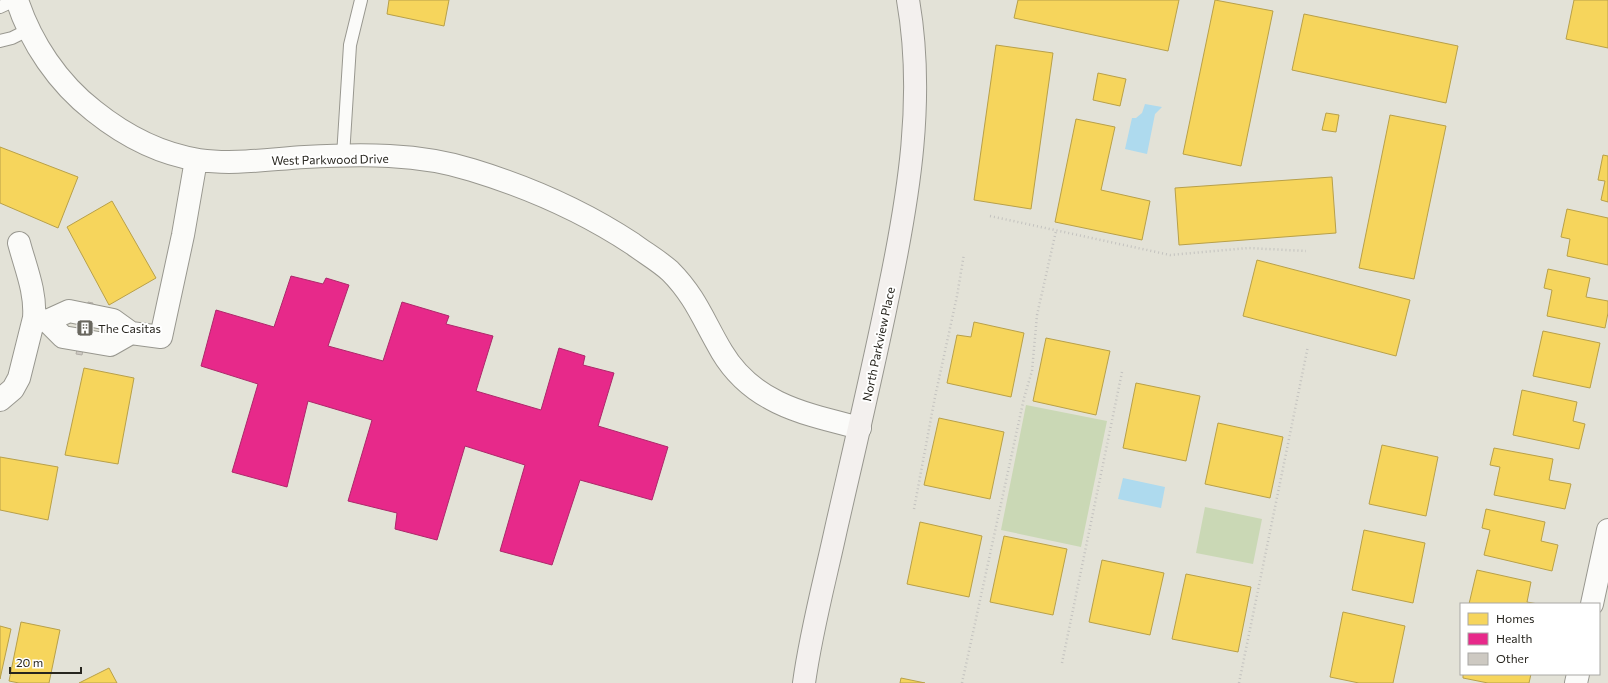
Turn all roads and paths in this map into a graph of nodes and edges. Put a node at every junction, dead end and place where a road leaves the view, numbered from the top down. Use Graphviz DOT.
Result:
graph roads {
  1 [pos="16,0"];
  2 [pos="361,0"];
  3 [pos="908,0"];
  4 [pos="0,7"];
  5 [pos="28,30"];
  6 [pos="0,41"];
  7 [pos="343,156"];
  8 [pos="196,160"];
  9 [pos="990,216"];
  10 [pos="1056,231"];
  11 [pos="19,243"];
  12 [pos="1306,250"];
  13 [pos="964,254"];
  14 [pos="40,320"];
  15 [pos="1308,346"];
  16 [pos="1122,372"];
  17 [pos="0,400"];
  18 [pos="860,428"];
  19 [pos="914,509"];
  20 [pos="1608,530"];
  21 [pos="1592,603"];
  22 [pos="1062,663"];
  23 [pos="804,683"];
  24 [pos="962,683"];
  25 [pos="1239,683"];
  1 -- 4 [label="lane"];
  1 -- 5 [label="street, West Parkwood Drive"];
  2 -- 7 [label="lane"];
  3 -- 18 [label="street, North Parkview Place"];
  5 -- 6 [label="lane"];
  5 -- 8 [label="street, West Parkwood Drive"];
  7 -- 8 [label="street, West Parkwood Drive"];
  7 -- 18 [label="street, West Parkwood Drive"];
  8 -- 14 [label="street"];
  9 -- 10 [label="path"];
  10 -- 12 [label="path"];
  10 -- 24 [label="path"];
  11 -- 14 [label="street"];
  13 -- 19 [label="path"];
  14 -- 17 [label="street"];
  15 -- 25 [label="path"];
  16 -- 22 [label="path"];
  18 -- 23 [label="street, North Parkview Place"];
  20 -- 21 [label="street"];
}
